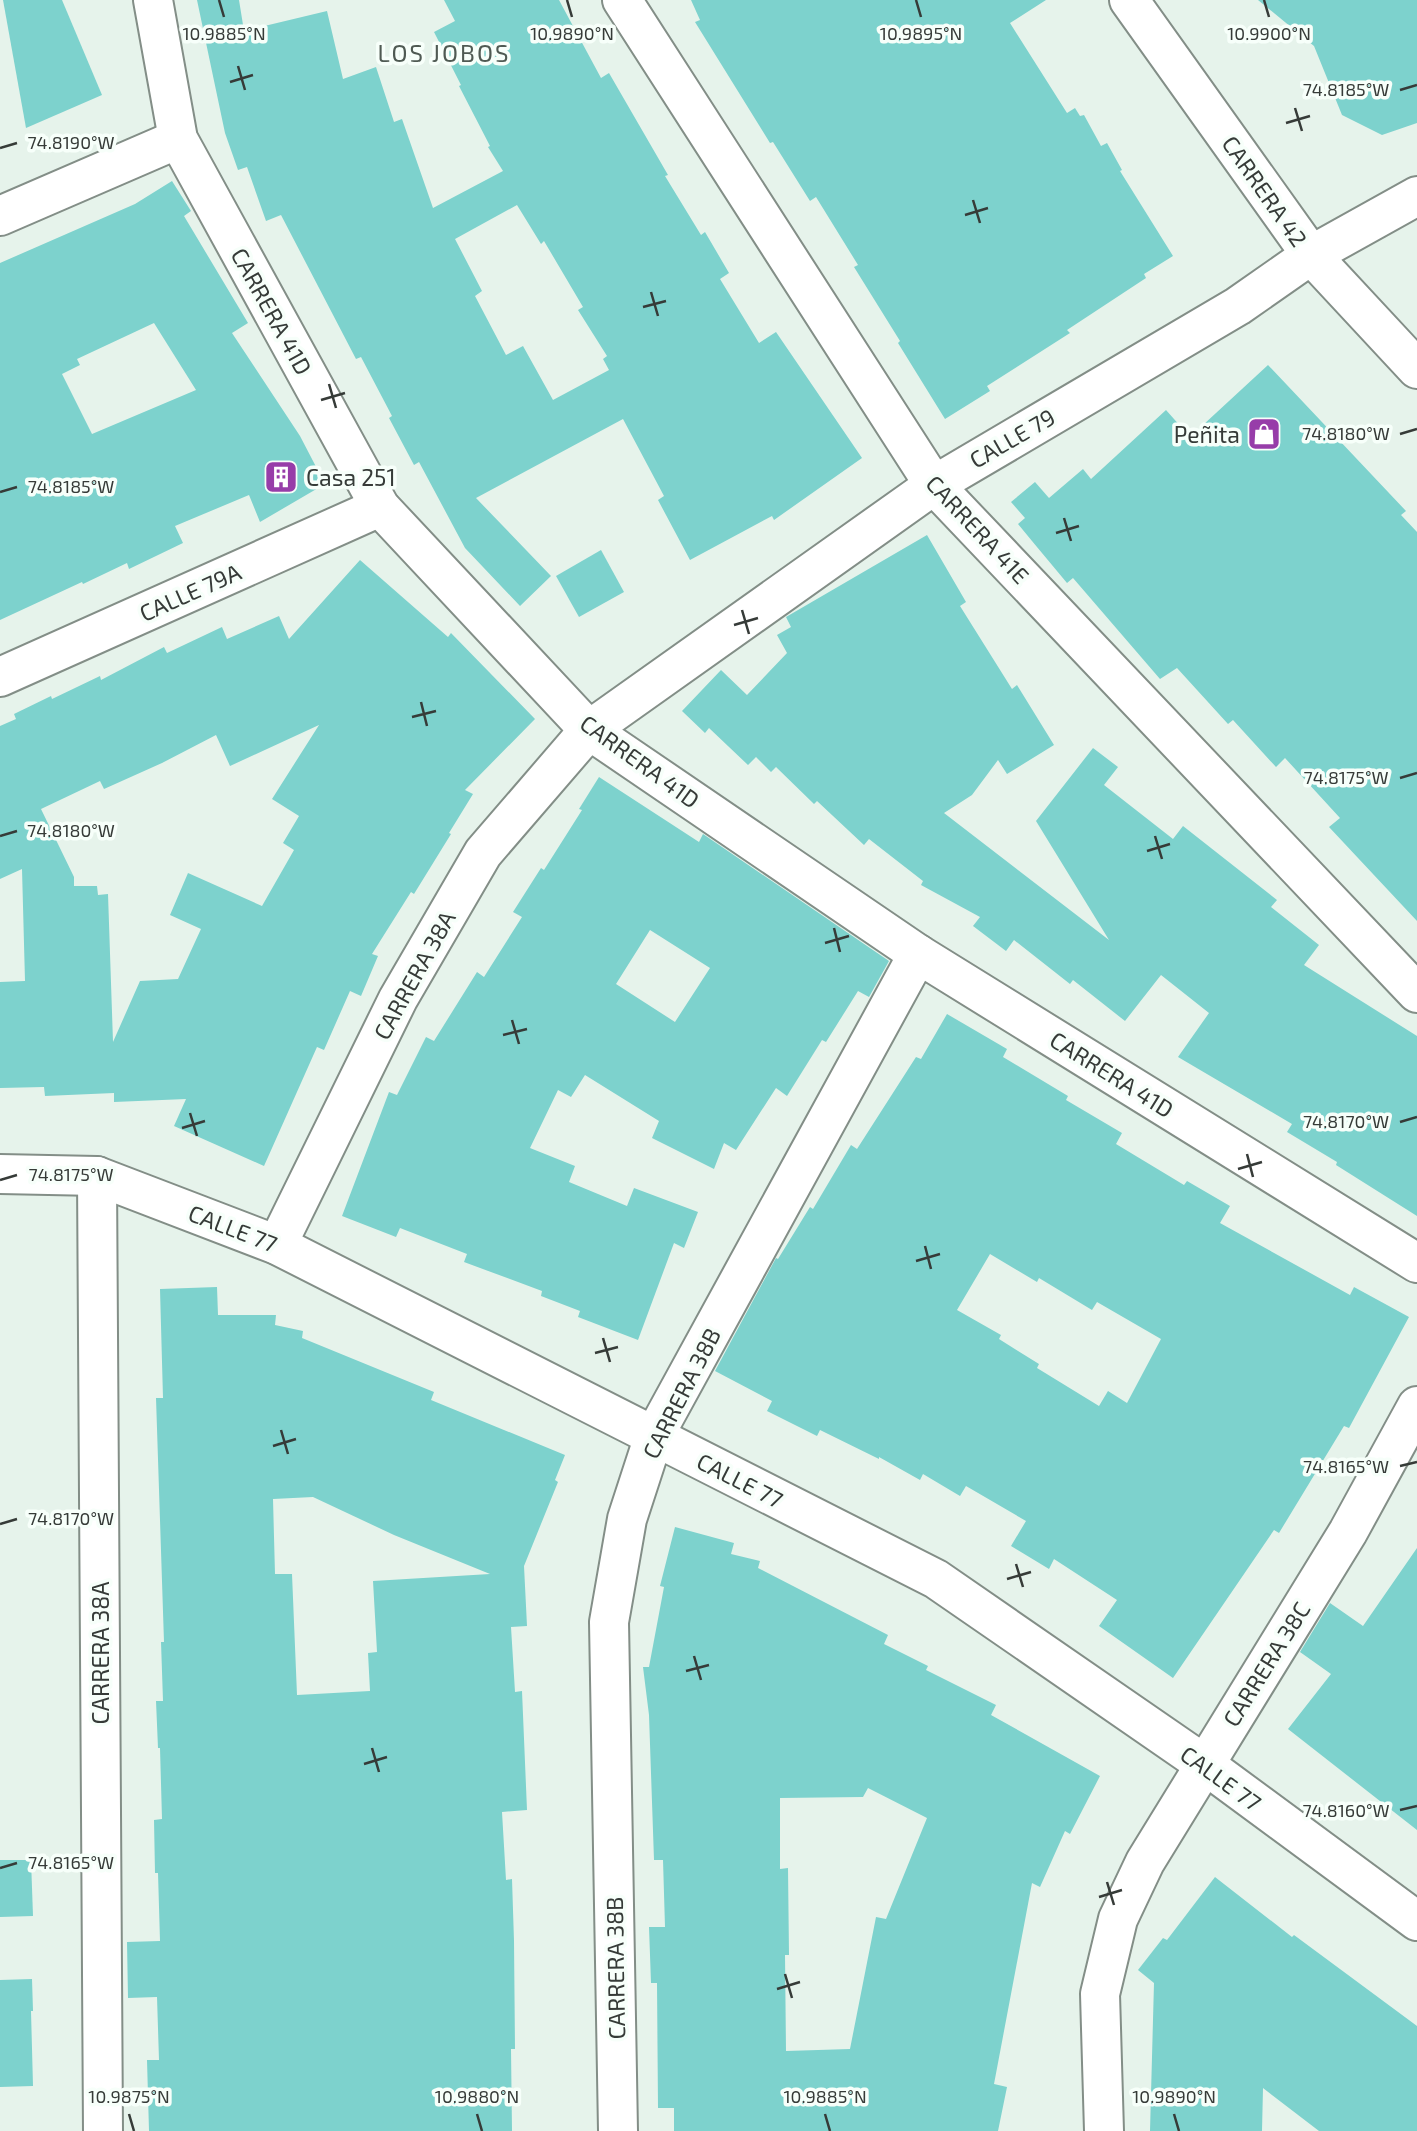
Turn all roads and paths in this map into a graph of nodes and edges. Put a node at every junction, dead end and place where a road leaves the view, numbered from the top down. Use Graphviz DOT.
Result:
graph roads {
  1 [pos="153,0"];
  2 [pos="622,0"];
  3 [pos="1129,0"];
  4 [pos="178,139"];
  5 [pos="1417,196"];
  6 [pos="0,216"];
  7 [pos="1311,256"];
  8 [pos="1417,369"];
  9 [pos="933,485"];
  10 [pos="380,507"];
  11 [pos="0,677"];
  12 [pos="589,730"];
  13 [pos="918,954"];
  14 [pos="1417,993"];
  15 [pos="0,1174"];
  16 [pos="97,1176"];
  17 [pos="277,1245"];
  18 [pos="1417,1263"];
  19 [pos="1417,1406"];
  20 [pos="654,1436"];
  21 [pos="1204,1764"];
  22 [pos="1417,1921"];
  23 [pos="103,2131"];
  24 [pos="618,2131"];
  25 [pos="1104,2131"];
  1 -- 4 [label="street, CARRERA 41D"];
  2 -- 9 [label="street, CARRERA 41E"];
  3 -- 7 [label="street, CARRERA 42"];
  4 -- 6 [label="street"];
  4 -- 10 [label="street, CARRERA 41D"];
  5 -- 7 [label="street, CALLE 79"];
  7 -- 8 [label="street, CARRERA 42"];
  7 -- 9 [label="street, CALLE 79"];
  9 -- 12 [label="street, CALLE 79"];
  9 -- 14 [label="street, CARRERA 41E"];
  10 -- 11 [label="street, CALLE 79A"];
  10 -- 12 [label="street, CARRERA 41D"];
  12 -- 13 [label="street, CARRERA 41D"];
  12 -- 17 [label="street, CARRERA 38A"];
  13 -- 18 [label="street, CARRERA 41D"];
  13 -- 20 [label="street, CARRERA 38B"];
  15 -- 16 [label="street, CALLE 77"];
  16 -- 17 [label="street, CALLE 77"];
  16 -- 23 [label="street, CARRERA 38A"];
  17 -- 20 [label="street, CALLE 77"];
  19 -- 21 [label="street, CARRERA 38C"];
  20 -- 21 [label="street, CALLE 77"];
  20 -- 24 [label="street, CARRERA 38B"];
  21 -- 22 [label="street, CALLE 77"];
  21 -- 25 [label="street, CARRERA 38C"];
}
